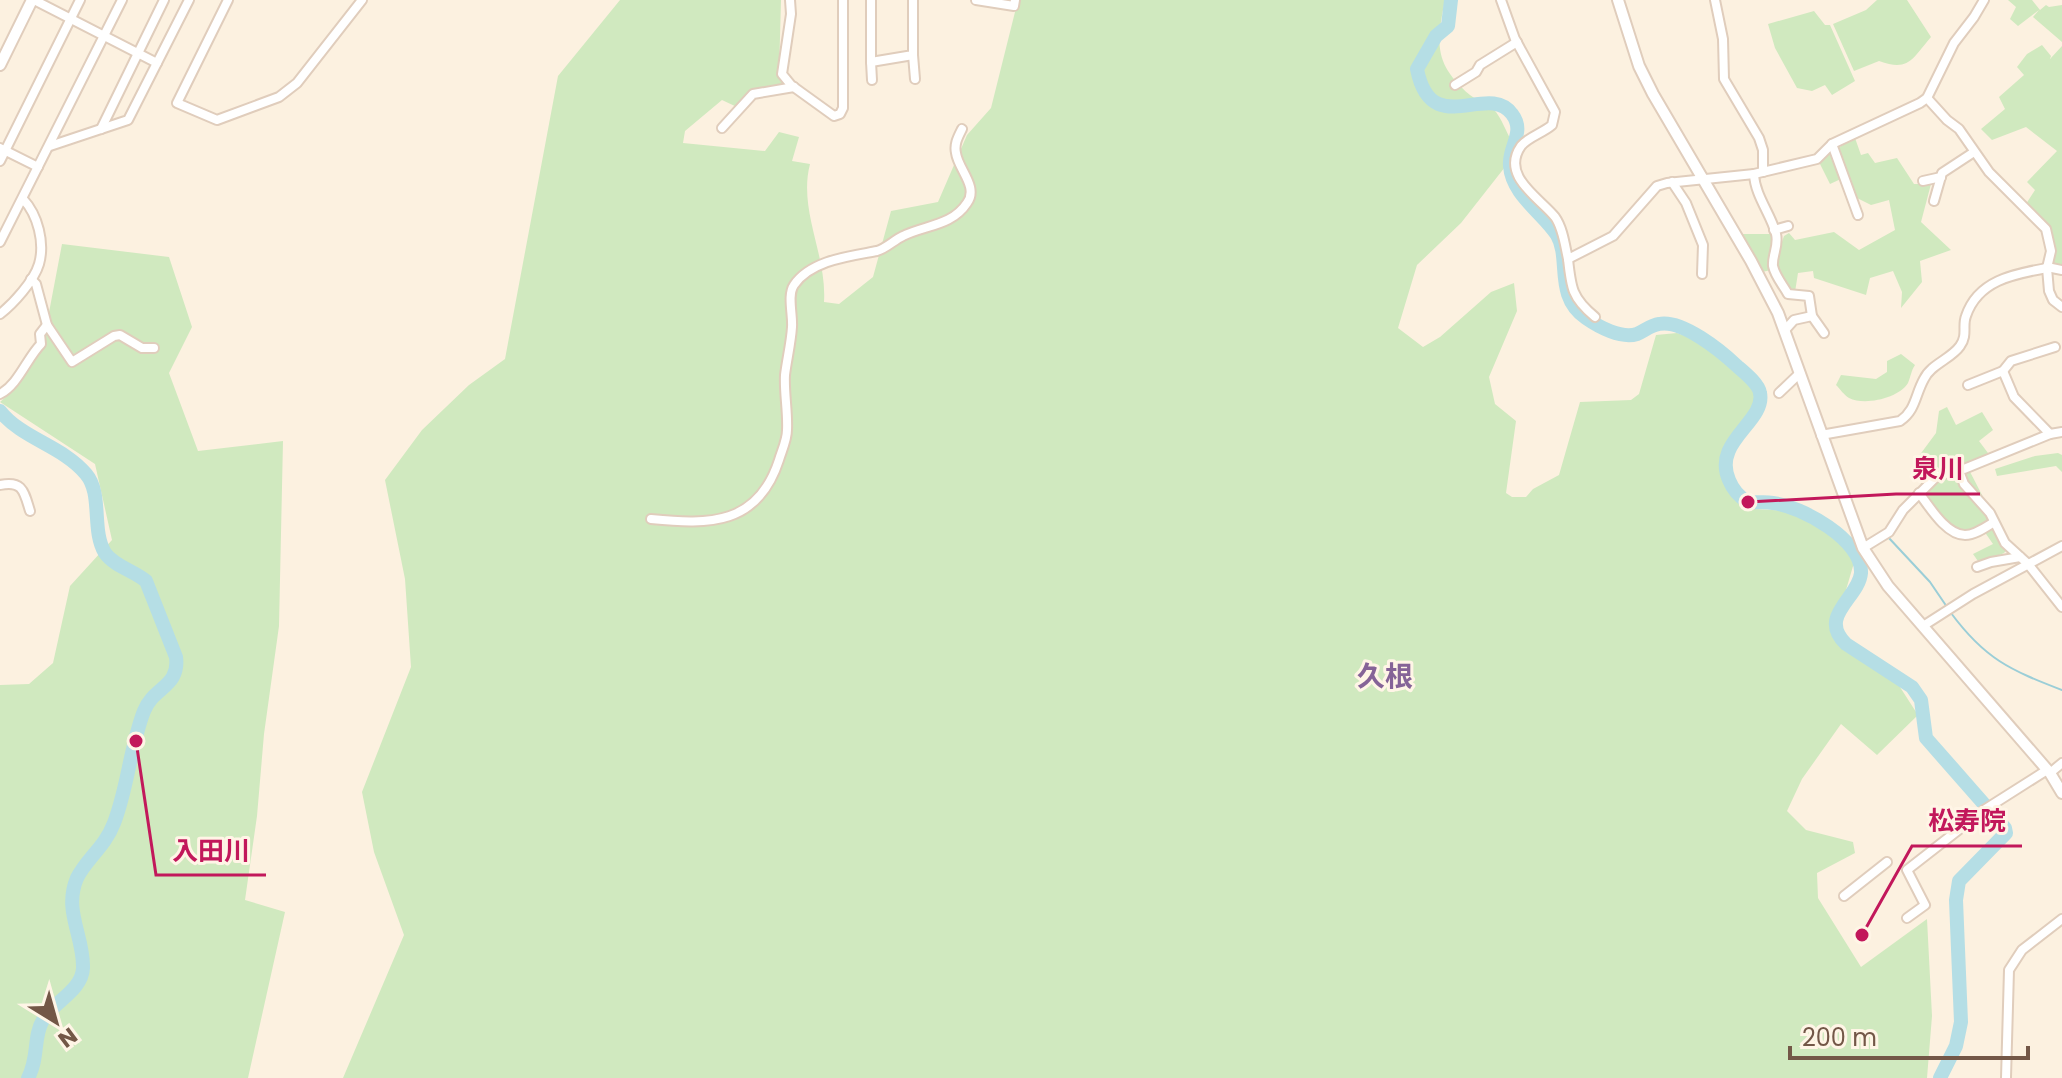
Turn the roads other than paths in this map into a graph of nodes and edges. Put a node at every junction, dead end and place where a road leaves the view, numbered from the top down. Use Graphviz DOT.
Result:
graph roads {
  1 [pos="33,0"];
  2 [pos="80,0"];
  3 [pos="122,0"];
  4 [pos="164,0"];
  5 [pos="189,0"];
  6 [pos="228,0"];
  7 [pos="362,0"];
  8 [pos="790,0"];
  9 [pos="843,0"];
  10 [pos="871,0"];
  11 [pos="913,0"];
  12 [pos="976,0"];
  13 [pos="1015,0"];
  14 [pos="1501,0"];
  15 [pos="1618,0"];
  16 [pos="1715,0"];
  17 [pos="1984,0"];
  18 [pos="71,20"];
  19 [pos="104,37"];
  20 [pos="1517,42"];
  21 [pos="137,53"];
  22 [pos="913,55"];
  23 [pos="871,62"];
  24 [pos="157,63"];
  25 [pos="0,65"];
  26 [pos="915,79"];
  27 [pos="872,80"];
  28 [pos="1455,85"];
  29 [pos="794,87"];
  30 [pos="1927,98"];
  31 [pos="722,128"];
  32 [pos="101,129"];
  33 [pos="962,129"];
  34 [pos="1832,144"];
  35 [pos="50,146"];
  36 [pos="2,150"];
  37 [pos="1974,152"];
  38 [pos="0,161"];
  39 [pos="38,167"];
  40 [pos="1759,173"];
  41 [pos="1941,177"];
  42 [pos="1703,180"];
  43 [pos="1923,181"];
  44 [pos="1672,182"];
  45 [pos="1530,194"];
  46 [pos="23,199"];
  47 [pos="1521,201"];
  48 [pos="1934,201"];
  49 [pos="1858,215"];
  50 [pos="1788,226"];
  51 [pos="1774,230"];
  52 [pos="0,242"];
  53 [pos="1568,259"];
  54 [pos="2047,268"];
  55 [pos="2062,270"];
  56 [pos="1702,274"];
  57 [pos="31,279"];
  58 [pos="2062,307"];
  59 [pos="0,314"];
  60 [pos="1812,316"];
  61 [pos="1595,317"];
  62 [pos="47,325"];
  63 [pos="1785,330"];
  64 [pos="1824,333"];
  65 [pos="2055,347"];
  66 [pos="154,348"];
  67 [pos="2003,371"];
  68 [pos="1800,373"];
  69 [pos="1968,385"];
  70 [pos="0,393"];
  71 [pos="1779,393"];
  72 [pos="2062,432"];
  73 [pos="2050,434"];
  74 [pos="1821,435"];
  75 [pos="1959,471"];
  76 [pos="0,485"];
  77 [pos="1919,493"];
  78 [pos="30,511"];
  79 [pos="651,519"];
  80 [pos="1994,522"];
  81 [pos="2062,546"];
  82 [pos="1863,548"];
  83 [pos="2024,561"];
  84 [pos="1977,567"];
  85 [pos="2058,593"];
  86 [pos="2062,607"];
  87 [pos="1923,626"];
  88 [pos="2062,763"];
  89 [pos="2048,772"];
  90 [pos="2062,793"];
  91 [pos="1887,862"];
  92 [pos="1844,896"];
  93 [pos="1907,918"];
  94 [pos="2062,919"];
  95 [pos="2006,1078"];
  1 -- 18 [label="street"];
  1 -- 25 [label="street"];
  2 -- 18 [label="street"];
  3 -- 19 [label="street"];
  4 -- 21 [label="street"];
  5 -- 24 [label="street"];
  6 -- 7 [label="street"];
  8 -- 29 [label="street"];
  9 -- 29 [label="street"];
  10 -- 23 [label="street"];
  11 -- 22 [label="street"];
  12 -- 13 [label="street"];
  14 -- 20 [label="street"];
  15 -- 42 [label="street"];
  16 -- 40 [label="street"];
  17 -- 30 [label="street"];
  18 -- 19 [label="street"];
  18 -- 36 [label="street"];
  19 -- 21 [label="street"];
  19 -- 35 [label="street"];
  20 -- 28 [label="street"];
  20 -- 45 [label="street"];
  21 -- 24 [label="street"];
  21 -- 32 [label="street"];
  22 -- 23 [label="street"];
  22 -- 26 [label="street"];
  23 -- 27 [label="street"];
  24 -- 32 [label="street"];
  29 -- 31 [label="street"];
  30 -- 34 [label="street"];
  30 -- 37 [label="street"];
  32 -- 35 [label="street"];
  33 -- 79 [label="street"];
  34 -- 40 [label="street"];
  34 -- 49 [label="street"];
  35 -- 39 [label="street"];
  36 -- 38 [label="street"];
  36 -- 39 [label="street"];
  37 -- 41 [label="street"];
  37 -- 54 [label="street"];
  39 -- 46 [label="street"];
  40 -- 42 [label="street"];
  40 -- 51 [label="street"];
  41 -- 43 [label="street"];
  41 -- 48 [label="street"];
  42 -- 44 [label="street"];
  42 -- 63 [label="street"];
  44 -- 53 [label="street"];
  44 -- 56 [label="street"];
  45 -- 47 [label="street"];
  45 -- 53 [label="street"];
  46 -- 52 [label="street"];
  46 -- 57 [label="street"];
  50 -- 51 [label="street"];
  51 -- 60 [label="street"];
  53 -- 61 [label="street"];
  54 -- 55 [label="street"];
  54 -- 58 [label="street"];
  54 -- 74 [label="street"];
  57 -- 59 [label="street"];
  57 -- 62 [label="street"];
  60 -- 63 [label="street"];
  60 -- 64 [label="street"];
  62 -- 66 [label="street"];
  62 -- 70 [label="street"];
  63 -- 68 [label="street"];
  65 -- 67 [label="street"];
  67 -- 69 [label="street"];
  67 -- 73 [label="street"];
  68 -- 71 [label="street"];
  68 -- 74 [label="street"];
  72 -- 73 [label="street"];
  73 -- 75 [label="street"];
  74 -- 82 [label="street"];
  75 -- 77 [label="street"];
  75 -- 80 [label="street"];
  76 -- 78 [label="street"];
  77 -- 80 [label="street"];
  77 -- 82 [label="street"];
  80 -- 83 [label="street"];
  81 -- 83 [label="street"];
  82 -- 87 [label="street"];
  83 -- 84 [label="street"];
  83 -- 85 [label="street"];
  83 -- 87 [label="street"];
  85 -- 86 [label="street"];
  87 -- 89 [label="street"];
  88 -- 89 [label="street"];
  89 -- 90 [label="street"];
  89 -- 93 [label="street"];
  91 -- 92 [label="street"];
  94 -- 95 [label="street"];
}
